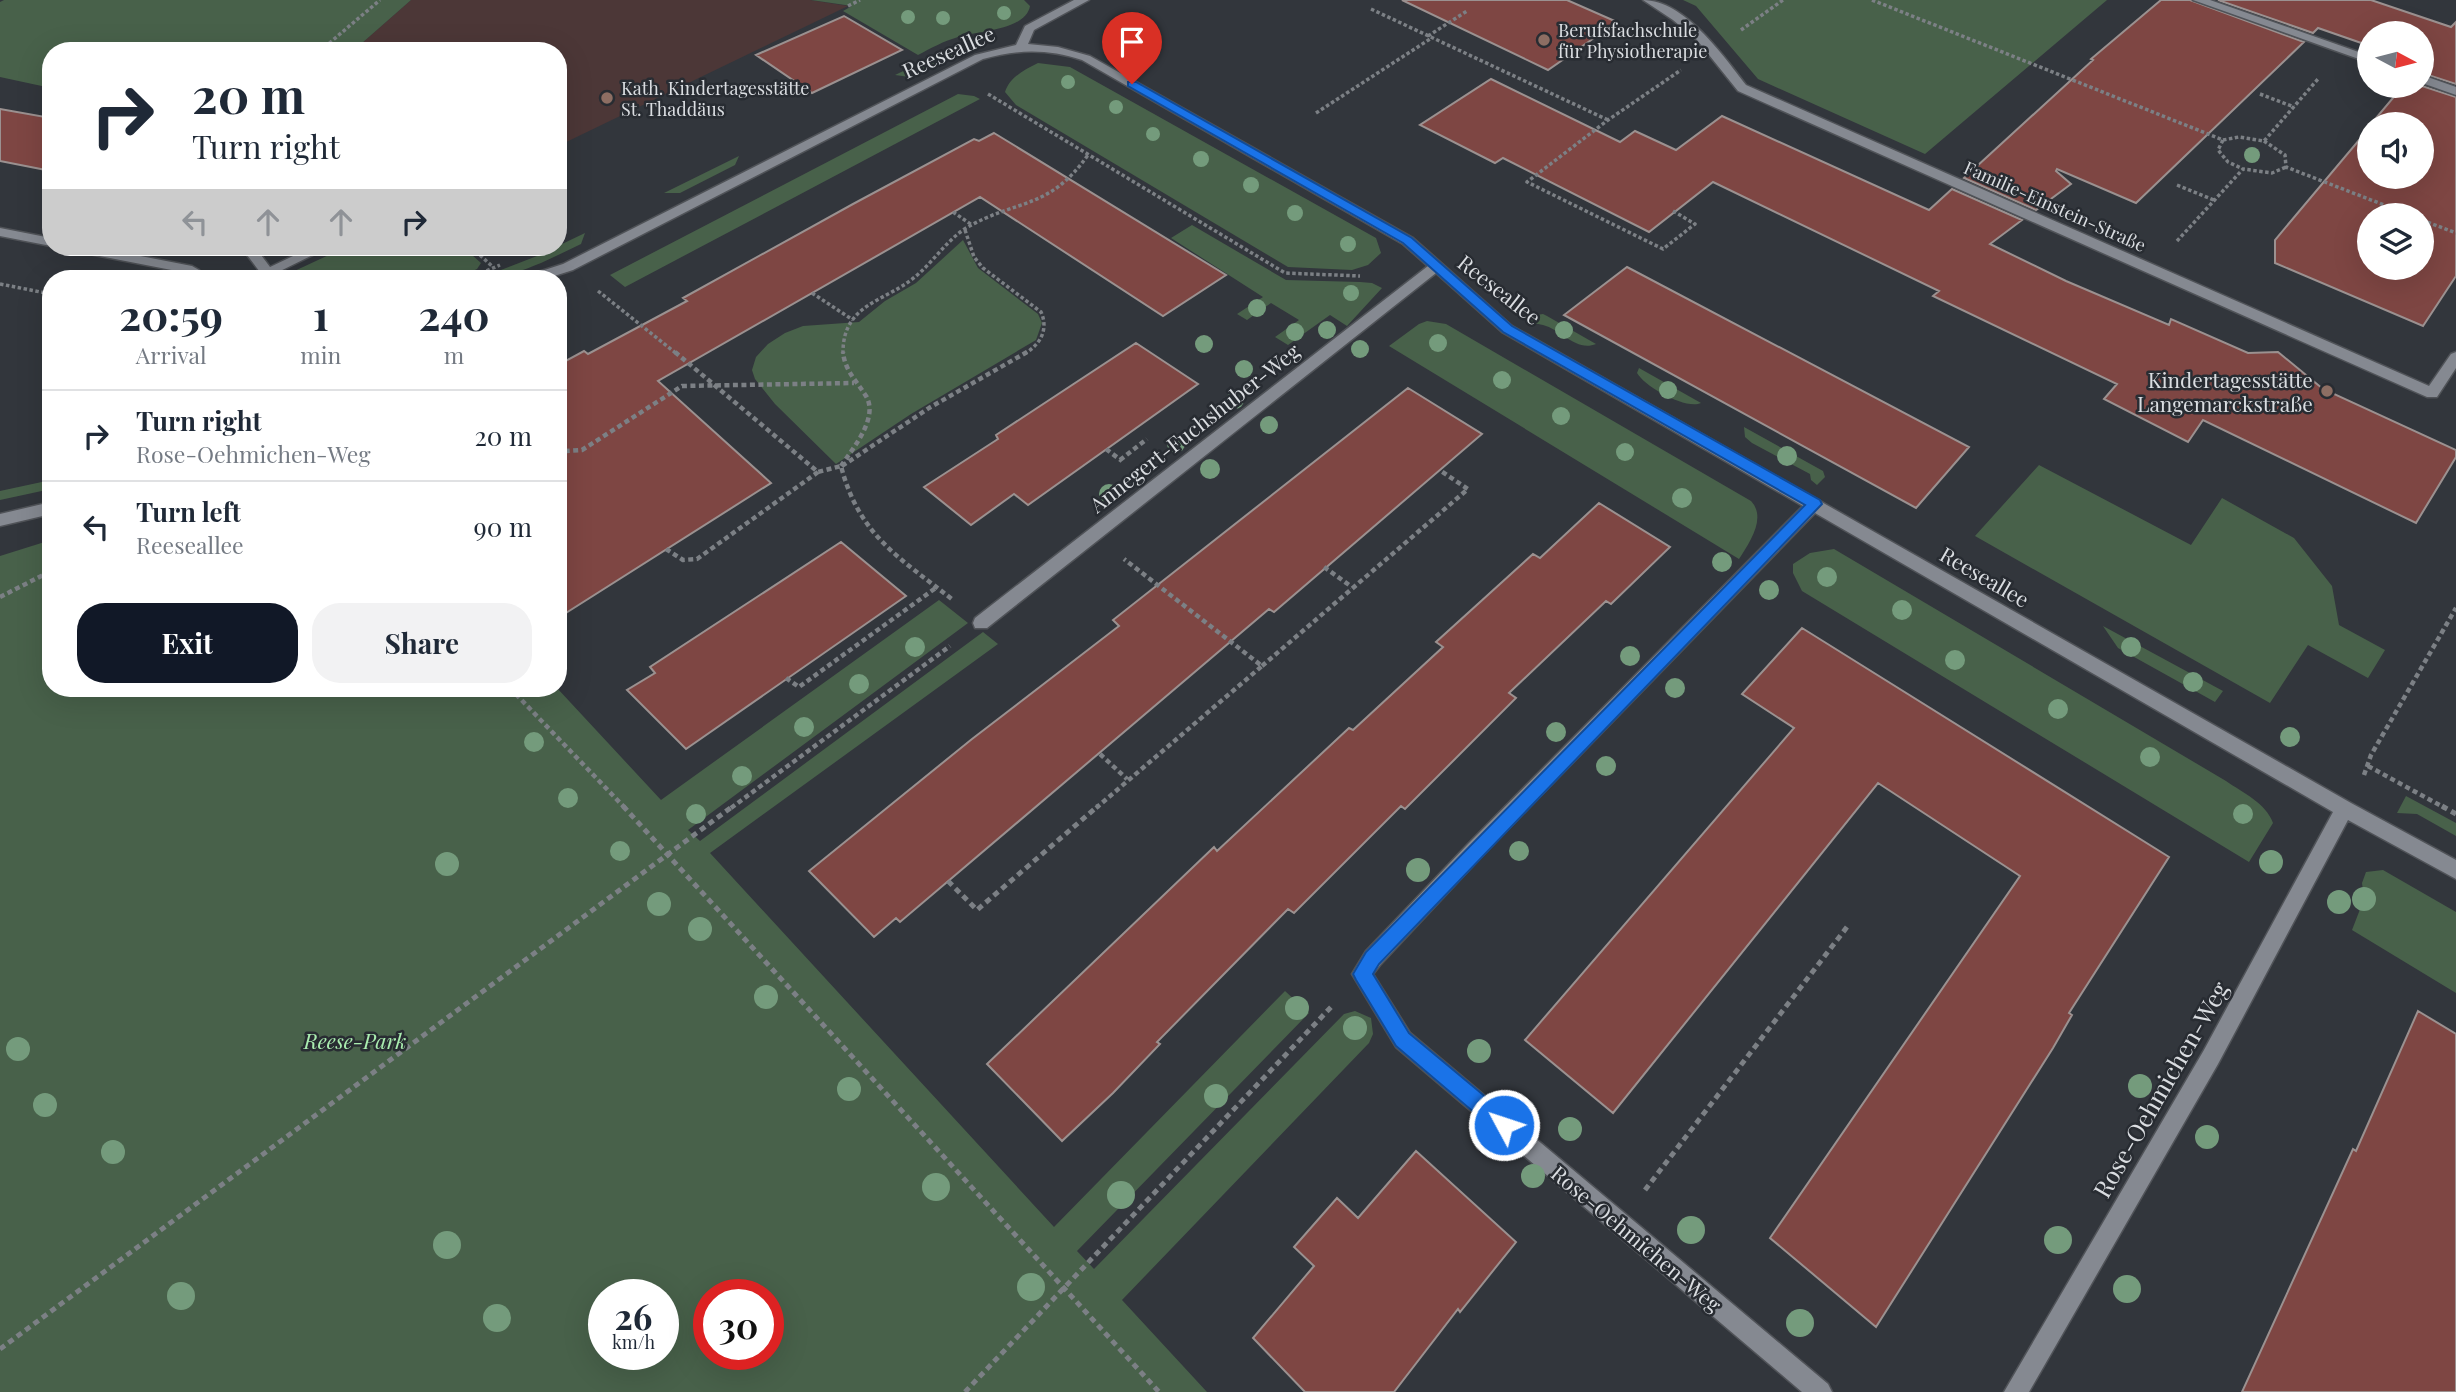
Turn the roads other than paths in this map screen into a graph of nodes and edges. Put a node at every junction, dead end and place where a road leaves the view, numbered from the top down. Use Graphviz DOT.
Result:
graph roads {
  1 [pos="1083,0"];
  2 [pos="1649,0"];
  3 [pos="2199,0"];
  4 [pos="1021,46"];
  5 [pos="2357,55"];
  6 [pos="2434,83"];
  7 [pos="2456,91"];
  8 [pos="0,232"];
  9 [pos="42,240"];
  10 [pos="120,256"];
  11 [pos="254,256"];
  12 [pos="306,256"];
  13 [pos="1435,267"];
  14 [pos="192,270"];
  15 [pos="265,270"];
  16 [pos="281,270"];
  17 [pos="559,270"];
  18 [pos="2456,357"];
  19 [pos="1815,504"];
  20 [pos="42,510"];
  21 [pos="0,520"];
  22 [pos="981,623"];
  23 [pos="2344,809"];
  24 [pos="2456,870"];
  25 [pos="1820,1392"];
  26 [pos="2016,1392"];
  1 -- 4 [label="street"];
  2 -- 18 [label="street, Familie-Einstein-Straße"];
  3 -- 5 [label="street"];
  4 -- 13 [label="street, Reeseallee"];
  4 -- 17 [label="street, Reeseallee"];
  6 -- 7 [label="street"];
  8 -- 9 [label="street"];
  10 -- 14 [label="street"];
  11 -- 15 [label="street"];
  12 -- 16 [label="street"];
  13 -- 19 [label="street, Reeseallee"];
  13 -- 22 [label="street, Annegert-Fuchshuber-Weg"];
  19 -- 23 [label="street, Reeseallee"];
  19 -- 25 [label="street, Rose-Oehmichen-Weg"];
  20 -- 21 [label="street"];
  23 -- 24 [label="street, Reeseallee"];
  23 -- 26 [label="street, Rose-Oehmichen-Weg"];
}
